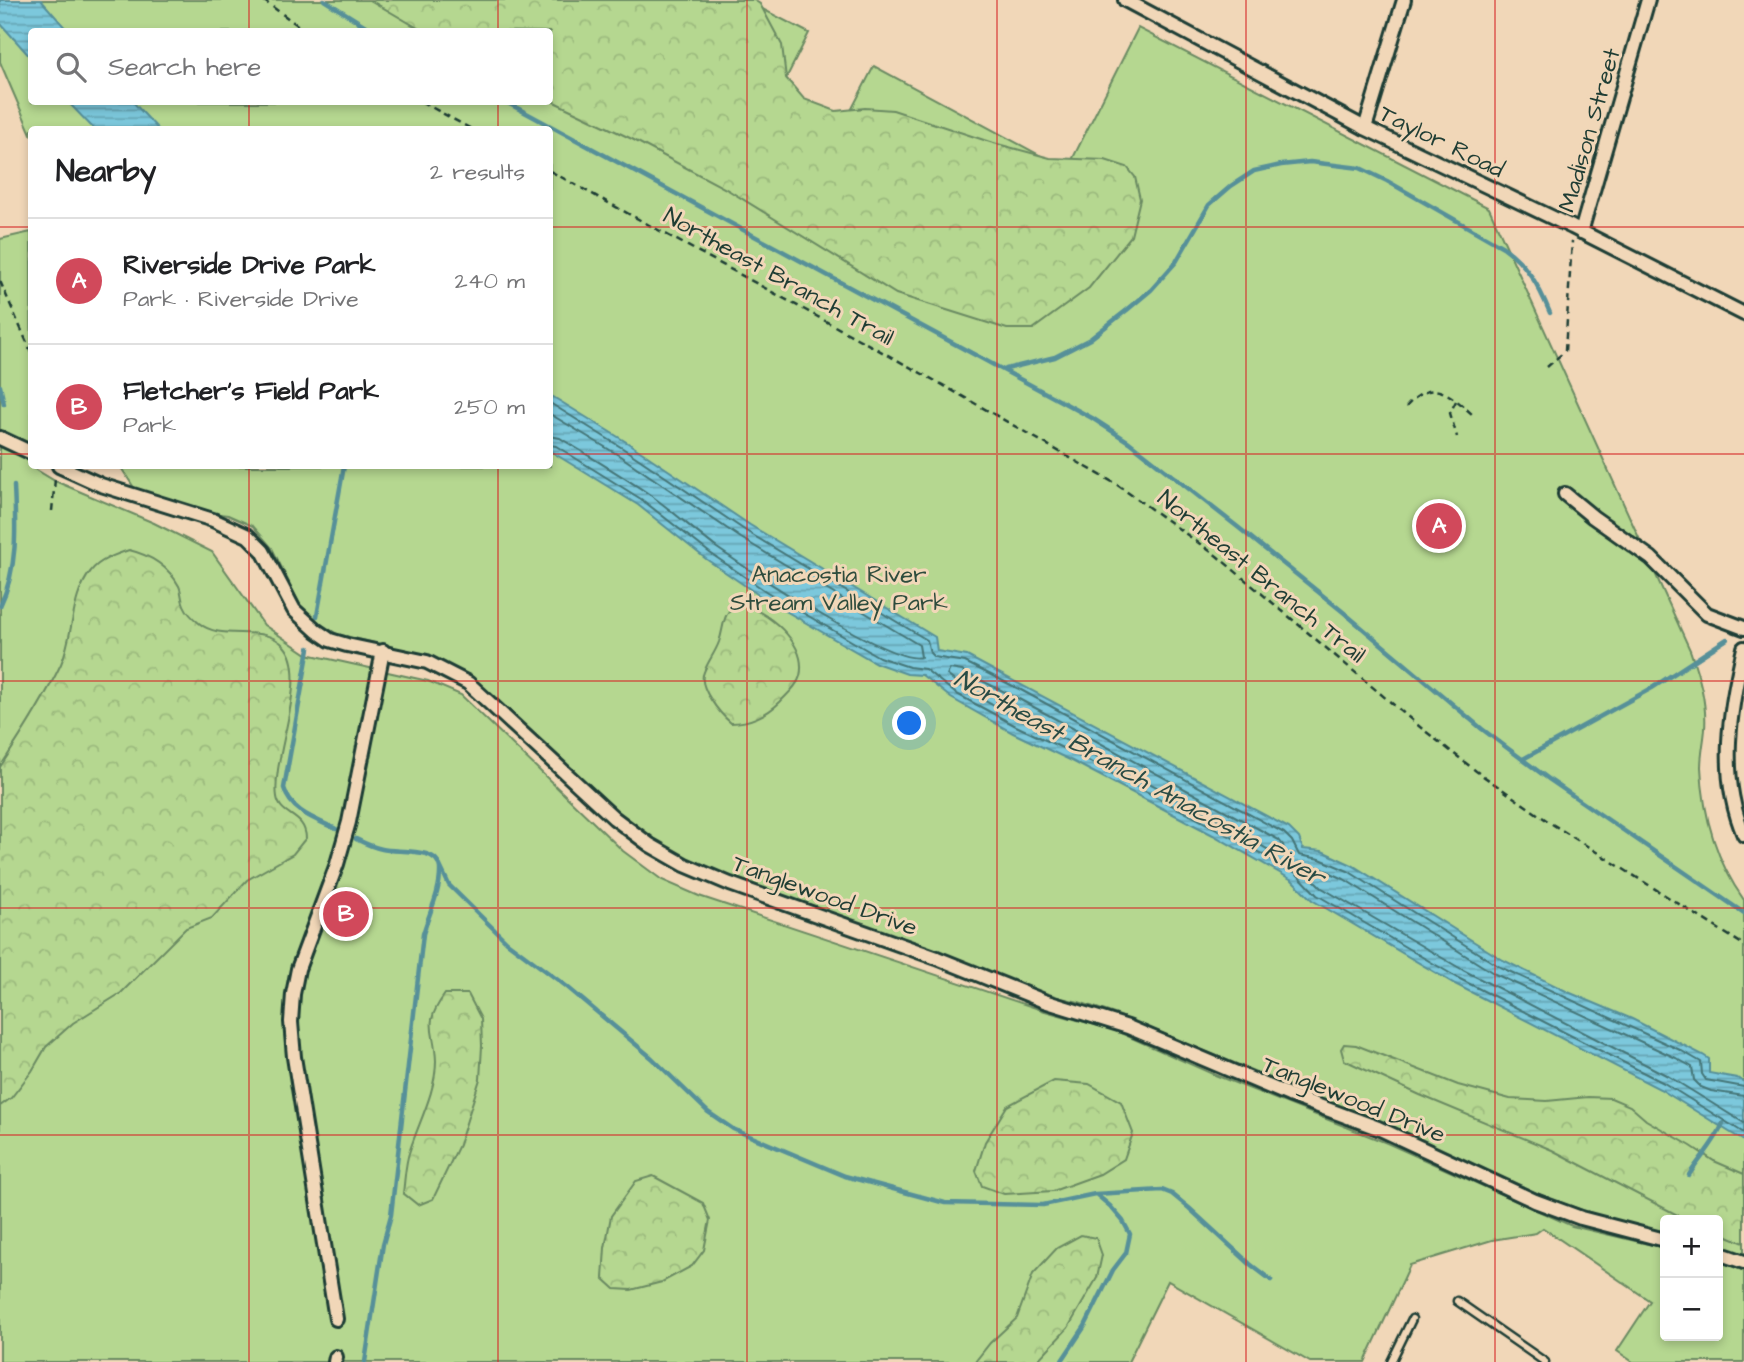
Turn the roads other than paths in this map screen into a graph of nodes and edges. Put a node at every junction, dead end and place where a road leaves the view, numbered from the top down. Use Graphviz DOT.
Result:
graph roads {
  1 [pos="1125,0"];
  2 [pos="1404,0"];
  3 [pos="1648,0"];
  4 [pos="1365,128"];
  5 [pos="1577,229"];
  6 [pos="1744,314"];
  7 [pos="0,438"];
  8 [pos="28,451"];
  9 [pos="57,471"];
  10 [pos="1565,494"];
  11 [pos="1744,628"];
  12 [pos="1744,648"];
  13 [pos="383,652"];
  14 [pos="1744,835"];
  15 [pos="1660,1239"];
  16 [pos="1723,1255"];
  17 [pos="1744,1262"];
  18 [pos="1457,1301"];
  19 [pos="1412,1319"];
  20 [pos="337,1320"];
  21 [pos="1391,1362"];
  22 [pos="1545,1362"];
  1 -- 4 [label="street, Taylor Road"];
  2 -- 4 [label="street"];
  3 -- 5 [label="street, Madison Street"];
  4 -- 5 [label="street, Taylor Road"];
  5 -- 6 [label="street, Taylor Road"];
  7 -- 8 [label="street"];
  9 -- 13 [label="street, Tanglewood Drive"];
  10 -- 11 [label="street"];
  12 -- 14 [label="street"];
  13 -- 15 [label="street, Tanglewood Drive"];
  13 -- 20 [label="street"];
  16 -- 17 [label="street"];
  18 -- 22 [label="lane"];
  19 -- 21 [label="lane"];
}
